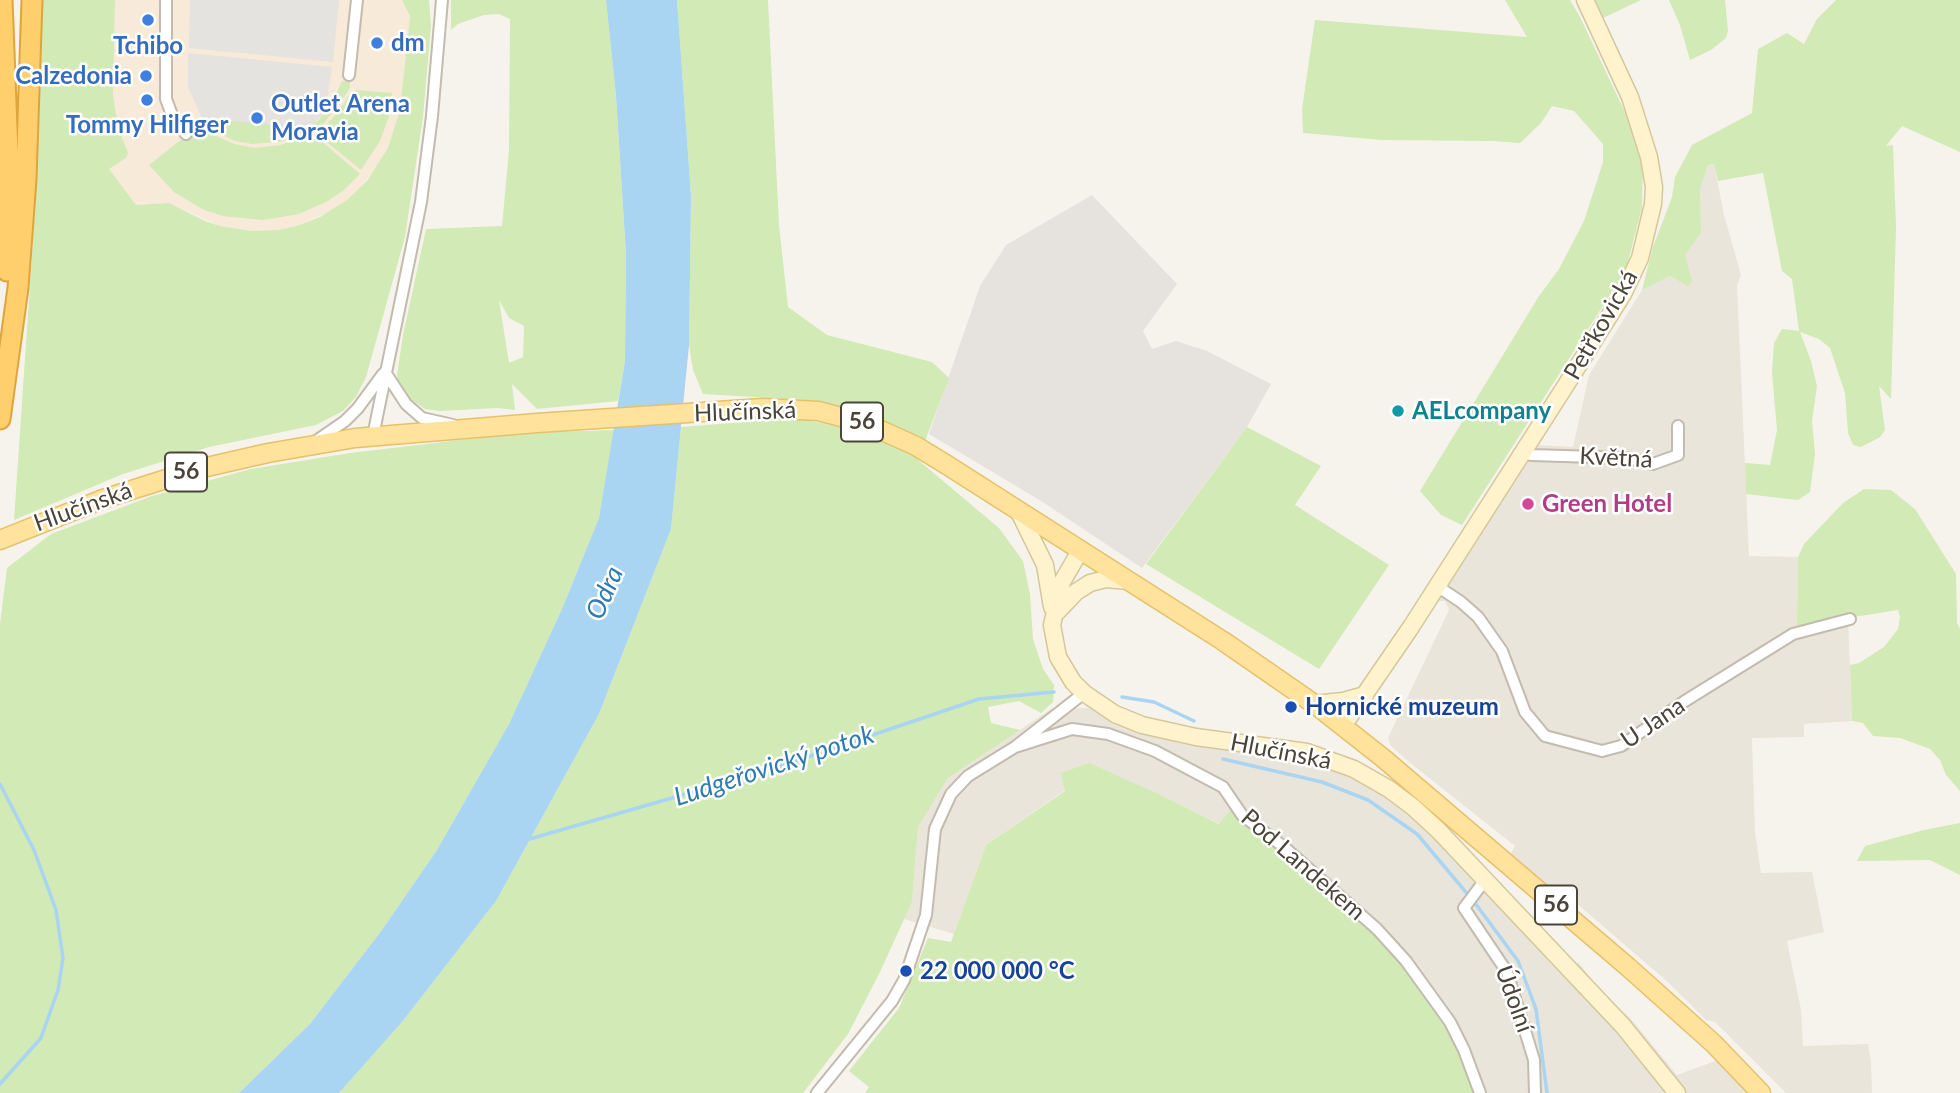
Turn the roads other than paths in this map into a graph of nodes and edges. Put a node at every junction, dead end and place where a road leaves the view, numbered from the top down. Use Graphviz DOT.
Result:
graph roads {
  1 [pos="2,0"];
  2 [pos="32,0"];
  3 [pos="166,0"];
  4 [pos="357,0"];
  5 [pos="442,0"];
  6 [pos="1585,0"];
  7 [pos="349,75"];
  8 [pos="186,134"];
  9 [pos="0,366"];
  10 [pos="385,372"];
  11 [pos="0,419"];
  12 [pos="1678,426"];
  13 [pos="470,428"];
  14 [pos="373,436"];
  15 [pos="311,445"];
  16 [pos="1523,453"];
  17 [pos="1018,510"];
  18 [pos="0,540"];
  19 [pos="1080,551"];
  20 [pos="1129,581"];
  21 [pos="1437,586"];
  22 [pos="1053,617"];
  23 [pos="1850,619"];
  24 [pos="1084,693"];
  25 [pos="1365,695"];
  26 [pos="1314,704"];
  27 [pos="1343,726"];
  28 [pos="1015,747"];
  29 [pos="1476,891"];
  30 [pos="817,1093"];
  31 [pos="1480,1093"];
  32 [pos="1535,1093"];
  33 [pos="1677,1093"];
  34 [pos="1760,1093"];
  1 -- 9 [label="highway"];
  2 -- 11 [label="highway"];
  3 -- 8 [label="street"];
  4 -- 7 [label="street"];
  5 -- 10 [label="street"];
  6 -- 16 [label="street, Petřkovická"];
  10 -- 13 [label="street"];
  10 -- 14 [label="street"];
  10 -- 15 [label="street"];
  12 -- 16 [label="street, Květná"];
  13 -- 14 [label="main road, Hlučínská / 56"];
  13 -- 17 [label="main road, Hlučínská / 56"];
  14 -- 15 [label="main road, Hlučínská / 56"];
  15 -- 18 [label="main road, Hlučínská / 56"];
  16 -- 21 [label="street, Petřkovická"];
  17 -- 19 [label="main road, Hlučínská / 56"];
  17 -- 22 [label="street"];
  19 -- 20 [label="main road, Hlučínská / 56"];
  19 -- 22 [label="street, Hlučínská"];
  20 -- 22 [label="street"];
  20 -- 26 [label="main road, Hlučínská / 56"];
  21 -- 23 [label="street, U Jana"];
  21 -- 25 [label="street, Petřkovická"];
  22 -- 24 [label="street, Hlučínská"];
  24 -- 28 [label="street, Pod Landekem"];
  24 -- 29 [label="street, Hlučínská"];
  25 -- 26 [label="street"];
  25 -- 27 [label="street, Petřkovická"];
  26 -- 27 [label="main road, 56"];
  27 -- 34 [label="main road, 56"];
  28 -- 30 [label="street, Pod Landekem"];
  28 -- 31 [label="street, Pod Landekem"];
  29 -- 32 [label="street, Údolní"];
  29 -- 33 [label="street, Hlučínská"];
}
